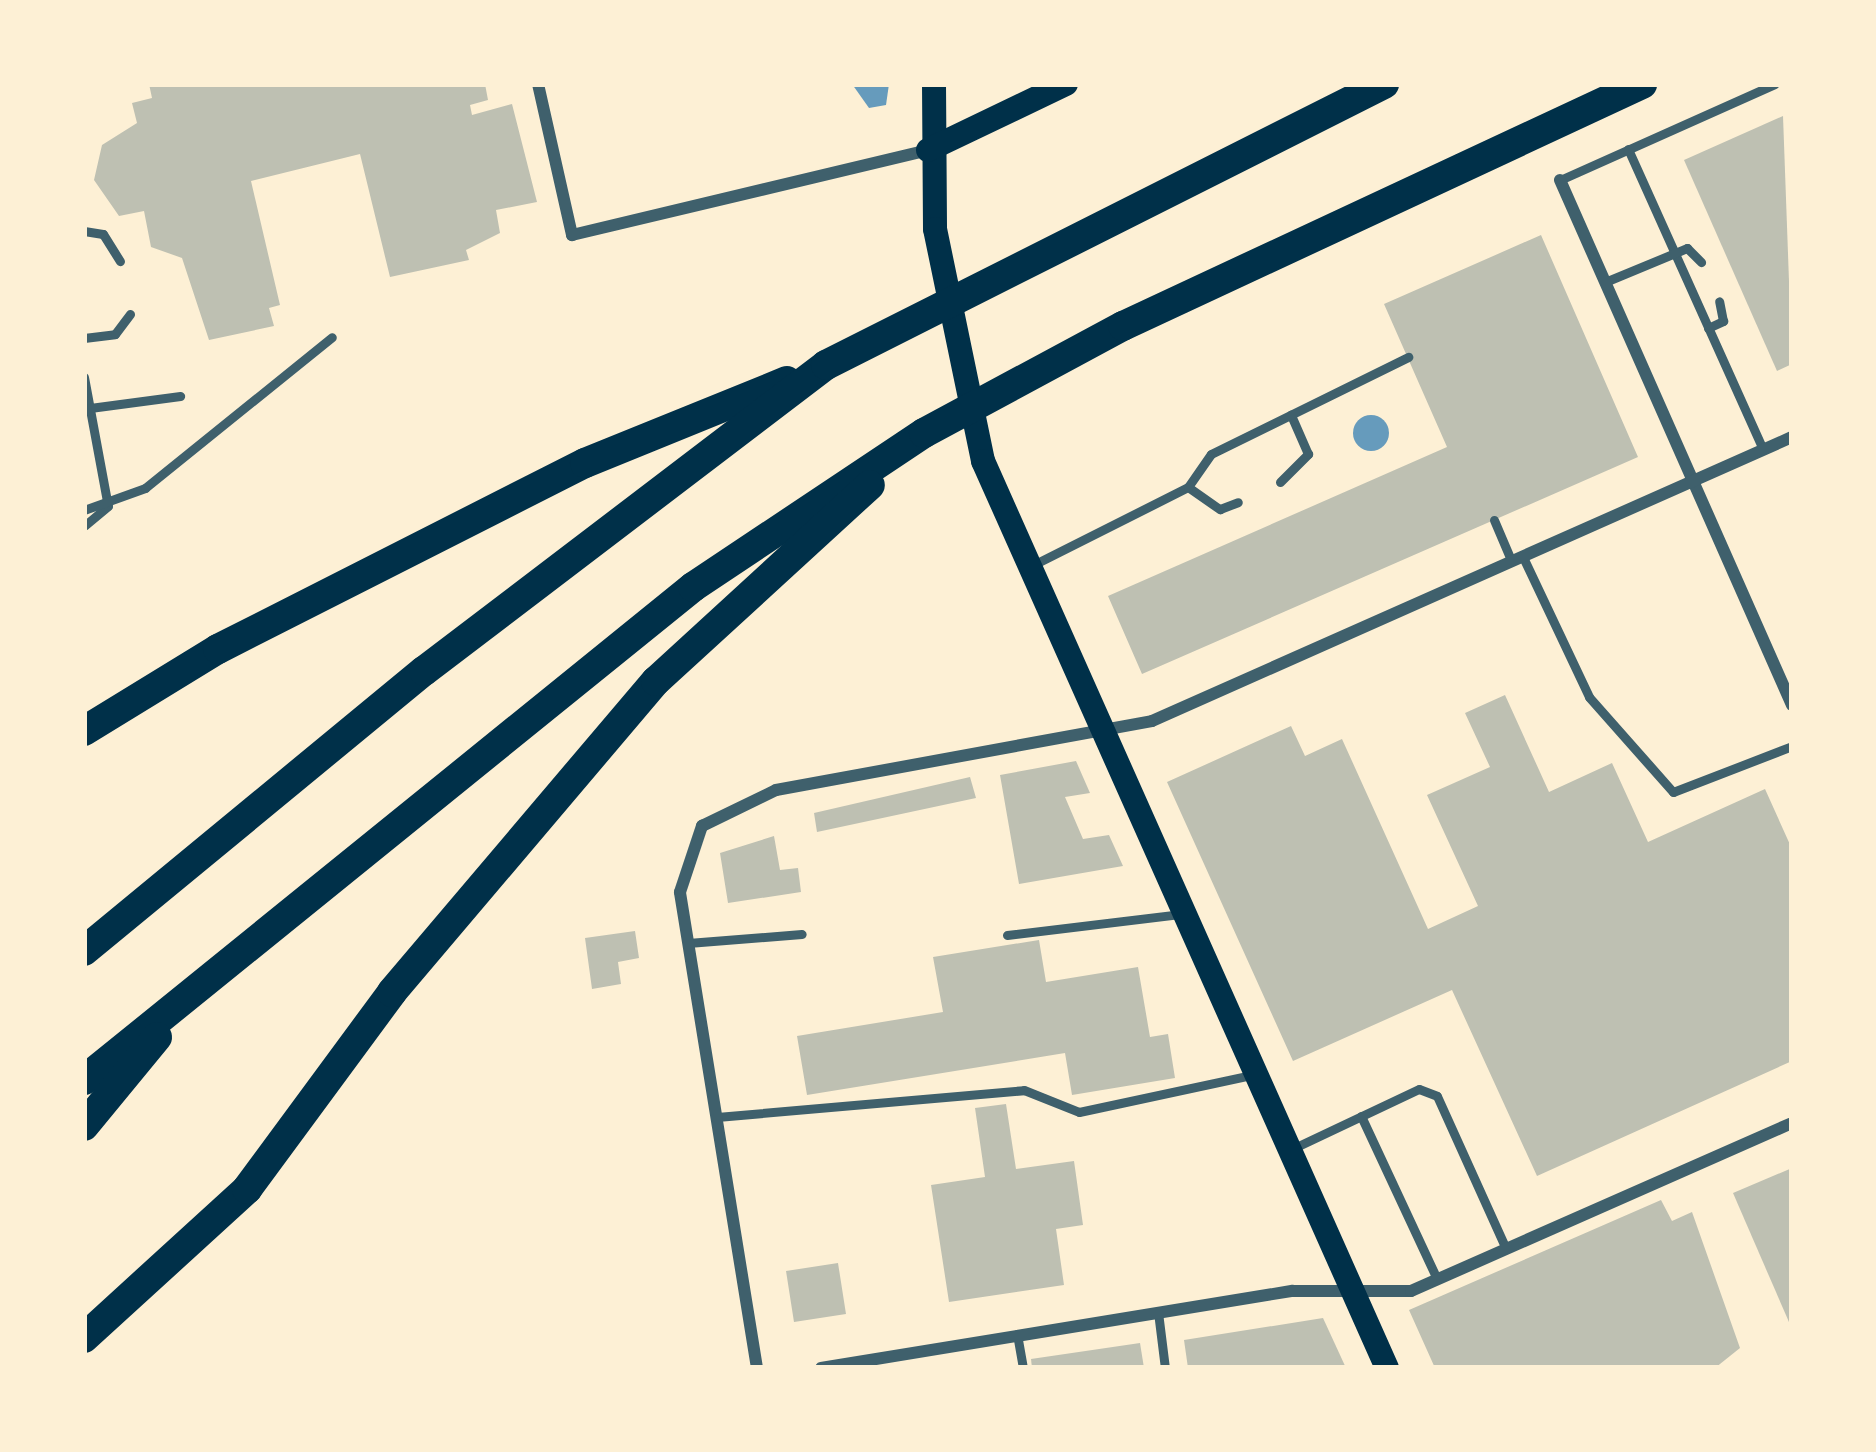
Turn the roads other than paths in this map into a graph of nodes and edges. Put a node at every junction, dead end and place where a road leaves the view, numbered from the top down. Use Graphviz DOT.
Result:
graph roads {
  1 [pos="538,84"];
  2 [pos="934,84"];
  3 [pos="1066,84"];
  4 [pos="1384,84"];
  5 [pos="1642,84"];
  6 [pos="1775,84"];
  7 [pos="1628,149"];
  8 [pos="928,150"];
  9 [pos="1560,180"];
  10 [pos="84,231"];
  11 [pos="1674,253"];
  12 [pos="120,261"];
  13 [pos="1701,262"];
  14 [pos="1605,282"];
  15 [pos="1719,301"];
  16 [pos="130,314"];
  17 [pos="1708,328"];
  18 [pos="332,337"];
  19 [pos="84,338"];
  20 [pos="1408,357"];
  21 [pos="826,365"];
  22 [pos="84,377"];
  23 [pos="180,396"];
  24 [pos="90,408"];
  25 [pos="1291,415"];
  26 [pos="924,433"];
  27 [pos="1792,437"];
  28 [pos="1763,450"];
  29 [pos="1692,480"];
  30 [pos="1280,482"];
  31 [pos="1188,487"];
  32 [pos="1238,502"];
  33 [pos="108,506"];
  34 [pos="84,510"];
  35 [pos="1494,520"];
  36 [pos="84,526"];
  37 [pos="1516,558"];
  38 [pos="1028,567"];
  39 [pos="1792,705"];
  40 [pos="84,731"];
  41 [pos="1102,732"];
  42 [pos="1792,746"];
  43 [pos="1183,913"];
  44 [pos="802,934"];
  45 [pos="1007,935"];
  46 [pos="688,943"];
  47 [pos="84,951"];
  48 [pos="206,977"];
  49 [pos="1256,1075"];
  50 [pos="84,1080"];
  51 [pos="1360,1116"];
  52 [pos="717,1118"];
  53 [pos="1792,1124"];
  54 [pos="84,1126"];
  55 [pos="1289,1150"];
  56 [pos="1506,1249"];
  57 [pos="1437,1280"];
  58 [pos="1352,1292"];
  59 [pos="1159,1312"];
  60 [pos="1017,1334"];
  61 [pos="84,1338"];
  62 [pos="758,1368"];
  63 [pos="821,1368"];
  64 [pos="1023,1368"];
  65 [pos="1165,1368"];
  66 [pos="1387,1368"];
  1 -- 8 [label="street"];
  2 -- 8 [label="main road"];
  3 -- 8 [label="main road"];
  4 -- 21 [label="highway"];
  5 -- 26 [label="highway"];
  6 -- 7 [label="lane"];
  7 -- 9 [label="lane"];
  7 -- 11 [label="lane"];
  8 -- 38 [label="main road"];
  9 -- 14 [label="street"];
  10 -- 12 [label="lane"];
  11 -- 13 [label="lane"];
  11 -- 14 [label="lane"];
  11 -- 17 [label="lane"];
  14 -- 29 [label="street"];
  15 -- 17 [label="lane"];
  16 -- 19 [label="lane"];
  17 -- 28 [label="lane"];
  18 -- 33 [label="lane"];
  20 -- 25 [label="lane"];
  21 -- 40 [label="highway"];
  21 -- 47 [label="highway"];
  22 -- 24 [label="lane"];
  23 -- 24 [label="lane"];
  24 -- 33 [label="lane"];
  25 -- 30 [label="lane"];
  25 -- 31 [label="lane"];
  26 -- 48 [label="highway"];
  26 -- 61 [label="highway"];
  27 -- 28 [label="street"];
  28 -- 29 [label="street"];
  29 -- 37 [label="street"];
  29 -- 39 [label="street"];
  31 -- 32 [label="lane"];
  31 -- 38 [label="lane"];
  33 -- 34 [label="lane"];
  33 -- 36 [label="lane"];
  35 -- 37 [label="lane"];
  37 -- 41 [label="street"];
  37 -- 42 [label="lane"];
  38 -- 41 [label="main road"];
  41 -- 43 [label="main road"];
  41 -- 46 [label="street"];
  43 -- 45 [label="lane"];
  43 -- 49 [label="main road"];
  44 -- 46 [label="lane"];
  46 -- 52 [label="street"];
  48 -- 50 [label="highway"];
  48 -- 54 [label="highway"];
  49 -- 52 [label="lane"];
  49 -- 55 [label="main road"];
  51 -- 55 [label="lane"];
  51 -- 56 [label="lane"];
  51 -- 57 [label="lane"];
  52 -- 62 [label="street"];
  53 -- 56 [label="street"];
  55 -- 58 [label="main road"];
  56 -- 57 [label="street"];
  57 -- 58 [label="street"];
  58 -- 59 [label="street"];
  58 -- 66 [label="main road"];
  59 -- 60 [label="street"];
  59 -- 65 [label="lane"];
  60 -- 63 [label="street"];
  60 -- 64 [label="lane"];
}
